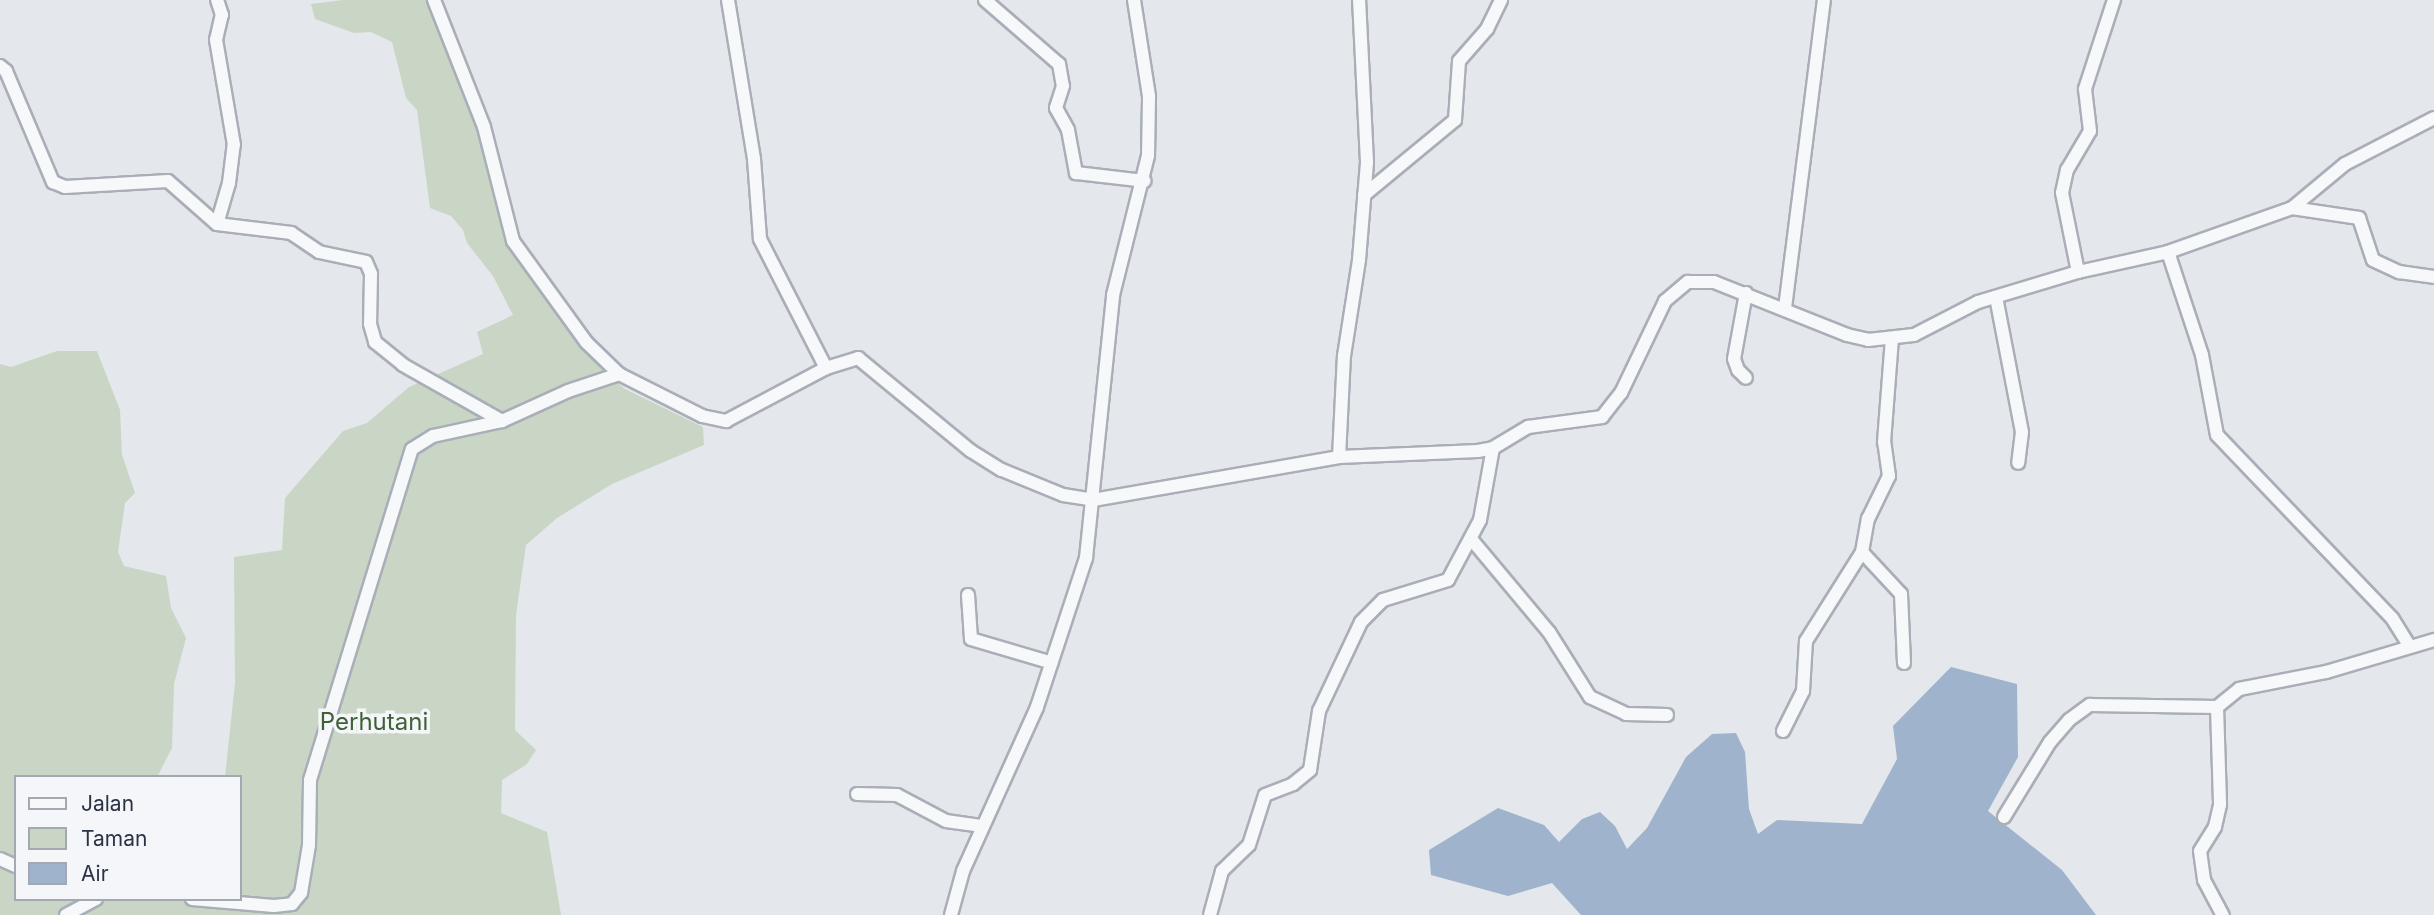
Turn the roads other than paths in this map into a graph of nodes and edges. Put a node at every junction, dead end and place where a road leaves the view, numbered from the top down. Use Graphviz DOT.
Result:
graph roads {
  1 [pos="217,0"];
  2 [pos="434,0"];
  3 [pos="728,0"];
  4 [pos="985,0"];
  5 [pos="1134,0"];
  6 [pos="1359,0"];
  7 [pos="1501,0"];
  8 [pos="1824,0"];
  9 [pos="2114,0"];
  10 [pos="0,66"];
  11 [pos="2434,118"];
  12 [pos="1144,181"];
  13 [pos="1364,195"];
  14 [pos="2292,208"];
  15 [pos="217,224"];
  16 [pos="2168,252"];
  17 [pos="2078,272"];
  18 [pos="2434,277"];
  19 [pos="1746,293"];
  20 [pos="1996,297"];
  21 [pos="1785,308"];
  22 [pos="1892,338"];
  23 [pos="826,368"];
  24 [pos="619,374"];
  25 [pos="1746,378"];
  26 [pos="502,421"];
  27 [pos="1493,448"];
  28 [pos="1339,457"];
  29 [pos="2018,463"];
  30 [pos="1093,500"];
  31 [pos="1472,540"];
  32 [pos="1862,552"];
  33 [pos="968,595"];
  34 [pos="2434,640"];
  35 [pos="2409,645"];
  36 [pos="1052,663"];
  37 [pos="1904,663"];
  38 [pos="2217,706"];
  39 [pos="1667,715"];
  40 [pos="1783,732"];
  41 [pos="857,794"];
  42 [pos="2004,817"];
  43 [pos="983,825"];
  44 [pos="92,901"];
  45 [pos="215,901"];
  46 [pos="66,915"];
  47 [pos="951,915"];
  48 [pos="1210,915"];
  49 [pos="2223,915"];
  1 -- 15 [label="street"];
  2 -- 24 [label="street"];
  3 -- 23 [label="street"];
  4 -- 12 [label="street"];
  5 -- 12 [label="street"];
  6 -- 13 [label="street"];
  7 -- 13 [label="street"];
  8 -- 21 [label="street"];
  9 -- 17 [label="street"];
  10 -- 15 [label="street"];
  11 -- 14 [label="street"];
  12 -- 30 [label="street"];
  13 -- 28 [label="street"];
  14 -- 16 [label="street"];
  14 -- 18 [label="street"];
  15 -- 26 [label="street"];
  16 -- 17 [label="street"];
  16 -- 35 [label="street"];
  17 -- 20 [label="street"];
  19 -- 21 [label="street"];
  19 -- 25 [label="street"];
  19 -- 27 [label="street"];
  20 -- 22 [label="street"];
  20 -- 29 [label="street"];
  21 -- 22 [label="street"];
  22 -- 32 [label="street"];
  23 -- 24 [label="street"];
  23 -- 30 [label="street"];
  24 -- 26 [label="street"];
  26 -- 45 [label="street"];
  27 -- 28 [label="street"];
  27 -- 31 [label="street"];
  28 -- 30 [label="street"];
  30 -- 36 [label="street"];
  31 -- 39 [label="street"];
  31 -- 48 [label="street"];
  32 -- 37 [label="street"];
  32 -- 40 [label="street"];
  33 -- 36 [label="street"];
  34 -- 35 [label="street"];
  35 -- 38 [label="street"];
  36 -- 43 [label="street"];
  38 -- 42 [label="street"];
  38 -- 49 [label="street"];
  41 -- 43 [label="street"];
  43 -- 47 [label="street"];
  44 -- 46 [label="street"];
}
